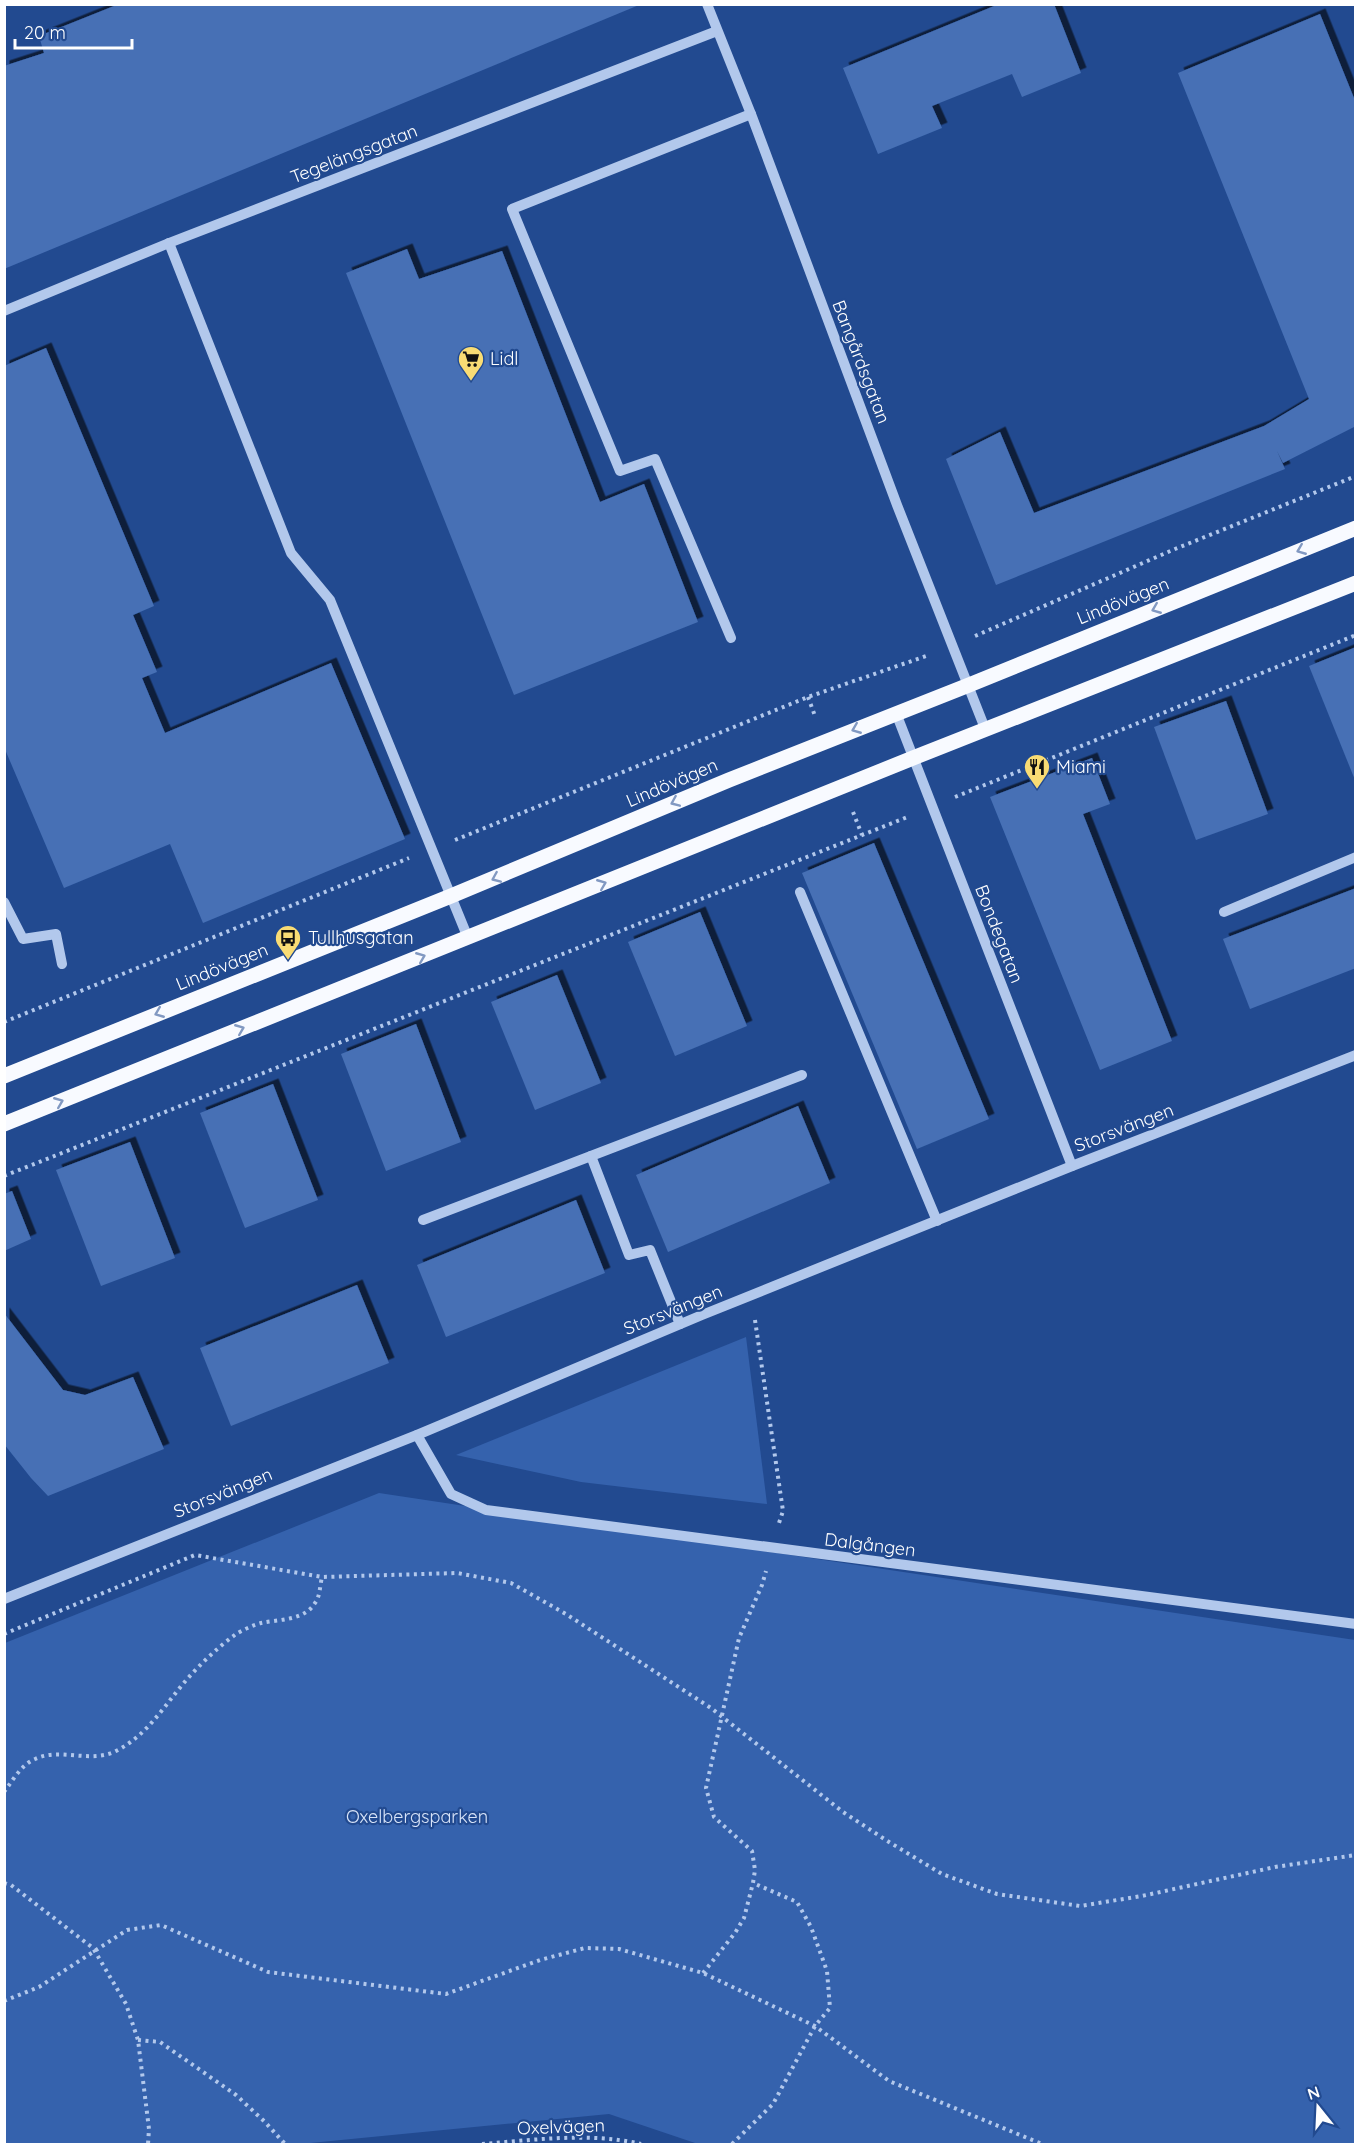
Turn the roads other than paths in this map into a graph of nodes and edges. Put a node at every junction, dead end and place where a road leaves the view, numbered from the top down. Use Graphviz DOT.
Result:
graph roads {
  1 [pos="707,4"];
  2 [pos="717,31"];
  3 [pos="751,114"];
  4 [pos="169,243"];
  5 [pos="4,311"];
  6 [pos="1356,528"];
  7 [pos="1356,584"];
  8 [pos="731,638"];
  9 [pos="969,685"];
  10 [pos="896,713"];
  11 [pos="986,731"];
  12 [pos="914,758"];
  13 [pos="1356,857"];
  14 [pos="800,892"];
  15 [pos="451,896"];
  16 [pos="4,902"];
  17 [pos="1224,912"];
  18 [pos="468,938"];
  19 [pos="62,964"];
  20 [pos="1356,1055"];
  21 [pos="4,1076"];
  22 [pos="802,1076"];
  23 [pos="4,1124"];
  24 [pos="591,1156"];
  25 [pos="1072,1166"];
  26 [pos="423,1220"];
  27 [pos="937,1221"];
  28 [pos="680,1324"];
  29 [pos="417,1434"];
  30 [pos="4,1599"];
  31 [pos="1356,1624"];
  1 -- 2 [label="street, Bangårdsgatan"];
  2 -- 3 [label="street, Bangårdsgatan"];
  2 -- 4 [label="street, Tegelängsgatan"];
  3 -- 8 [label="street"];
  3 -- 9 [label="street, Bangårdsgatan"];
  4 -- 5 [label="street, Tegelängsgatan"];
  4 -- 15 [label="street"];
  6 -- 9 [label="main road, Lindövägen, one-way"];
  7 -- 11 [label="main road"];
  9 -- 10 [label="main road, Lindövägen"];
  9 -- 11 [label="street, Bangårdsgatan"];
  10 -- 12 [label="street, Bondegatan"];
  10 -- 15 [label="main road, Lindövägen, one-way"];
  11 -- 12 [label="main road"];
  18 -- 12 [label="main road, one-way"];
  12 -- 25 [label="street, Bondegatan"];
  13 -- 17 [label="street"];
  14 -- 27 [label="street"];
  15 -- 18 [label="street"];
  15 -- 21 [label="main road, Lindövägen, one-way"];
  16 -- 19 [label="street"];
  23 -- 18 [label="main road, one-way"];
  20 -- 25 [label="street, Storsvängen"];
  22 -- 24 [label="street"];
  24 -- 26 [label="street"];
  24 -- 28 [label="street"];
  25 -- 27 [label="street, Storsvängen"];
  27 -- 28 [label="street, Storsvängen"];
  28 -- 29 [label="street, Storsvängen"];
  29 -- 30 [label="street, Storsvängen"];
  29 -- 31 [label="street, Dalgången"];
}
